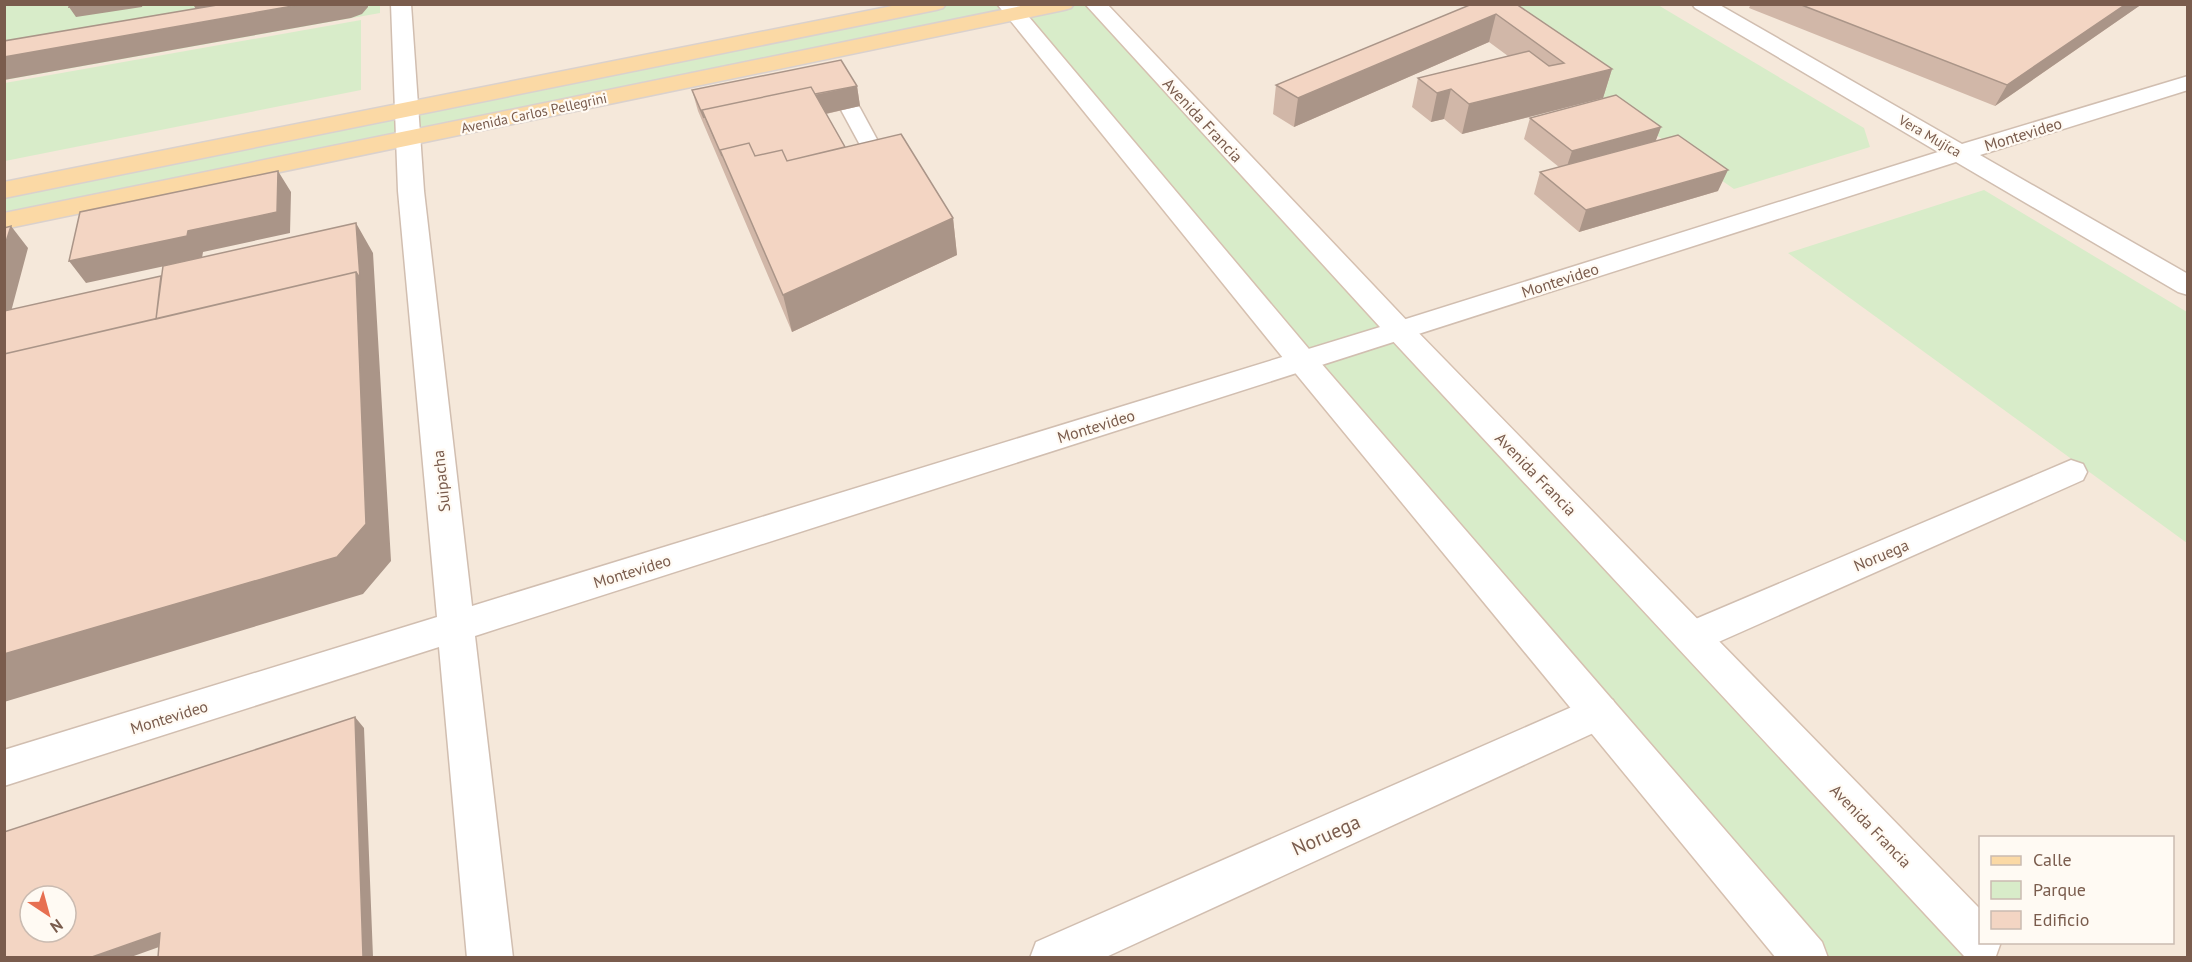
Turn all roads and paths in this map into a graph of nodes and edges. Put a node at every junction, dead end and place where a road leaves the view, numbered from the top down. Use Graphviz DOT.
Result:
graph roads {
  1 [pos="402,4"];
  2 [pos="936,4"];
  3 [pos="1064,4"];
  4 [pos="1095,4"];
  5 [pos="1702,4"];
  6 [pos="1012,10"];
  7 [pos="2187,83"];
  8 [pos="850,108"];
  9 [pos="408,124"];
  10 [pos="1959,153"];
  11 [pos="876,156"];
  12 [pos="4,190"];
  13 [pos="4,221"];
  14 [pos="2187,286"];
  15 [pos="1400,331"];
  16 [pos="1303,362"];
  17 [pos="2071,472"];
  18 [pos="456,626"];
  19 [pos="1692,637"];
  20 [pos="1599,712"];
  21 [pos="4,768"];
  22 [pos="1979,938"];
  23 [pos="1985,944"];
  24 [pos="490,957"];
  25 [pos="1052,957"];
  26 [pos="1806,957"];
  27 [pos="1997,957"];
  1 -- 9 [label="street, Suipacha"];
  2 -- 9 [label="main road, Avenida Carlos Pellegrini"];
  3 -- 6 [label="main road, Avenida Carlos Pellegrini"];
  4 -- 15 [label="street, Avenida Francia"];
  5 -- 10 [label="street, Vera Mujíca"];
  6 -- 9 [label="main road, Avenida Carlos Pellegrini"];
  6 -- 16 [label="street"];
  7 -- 10 [label="street, Montevideo"];
  8 -- 11 [label="lane"];
  9 -- 12 [label="main road, Avenida Carlos Pellegrini"];
  9 -- 13 [label="main road, Avenida Carlos Pellegrini"];
  9 -- 18 [label="street, Suipacha"];
  10 -- 14 [label="street, Vera Mujíca"];
  10 -- 15 [label="street, Montevideo"];
  15 -- 16 [label="street, Montevideo"];
  15 -- 19 [label="street, Avenida Francia"];
  16 -- 18 [label="street, Montevideo"];
  16 -- 20 [label="street"];
  17 -- 19 [label="street, Noruega"];
  18 -- 21 [label="street, Montevideo"];
  18 -- 24 [label="street, Suipacha"];
  19 -- 22 [label="street, Avenida Francia"];
  20 -- 25 [label="street, Noruega"];
  20 -- 26 [label="street"];
  23 -- 27 [label="street, Avenida Francia"];
}
